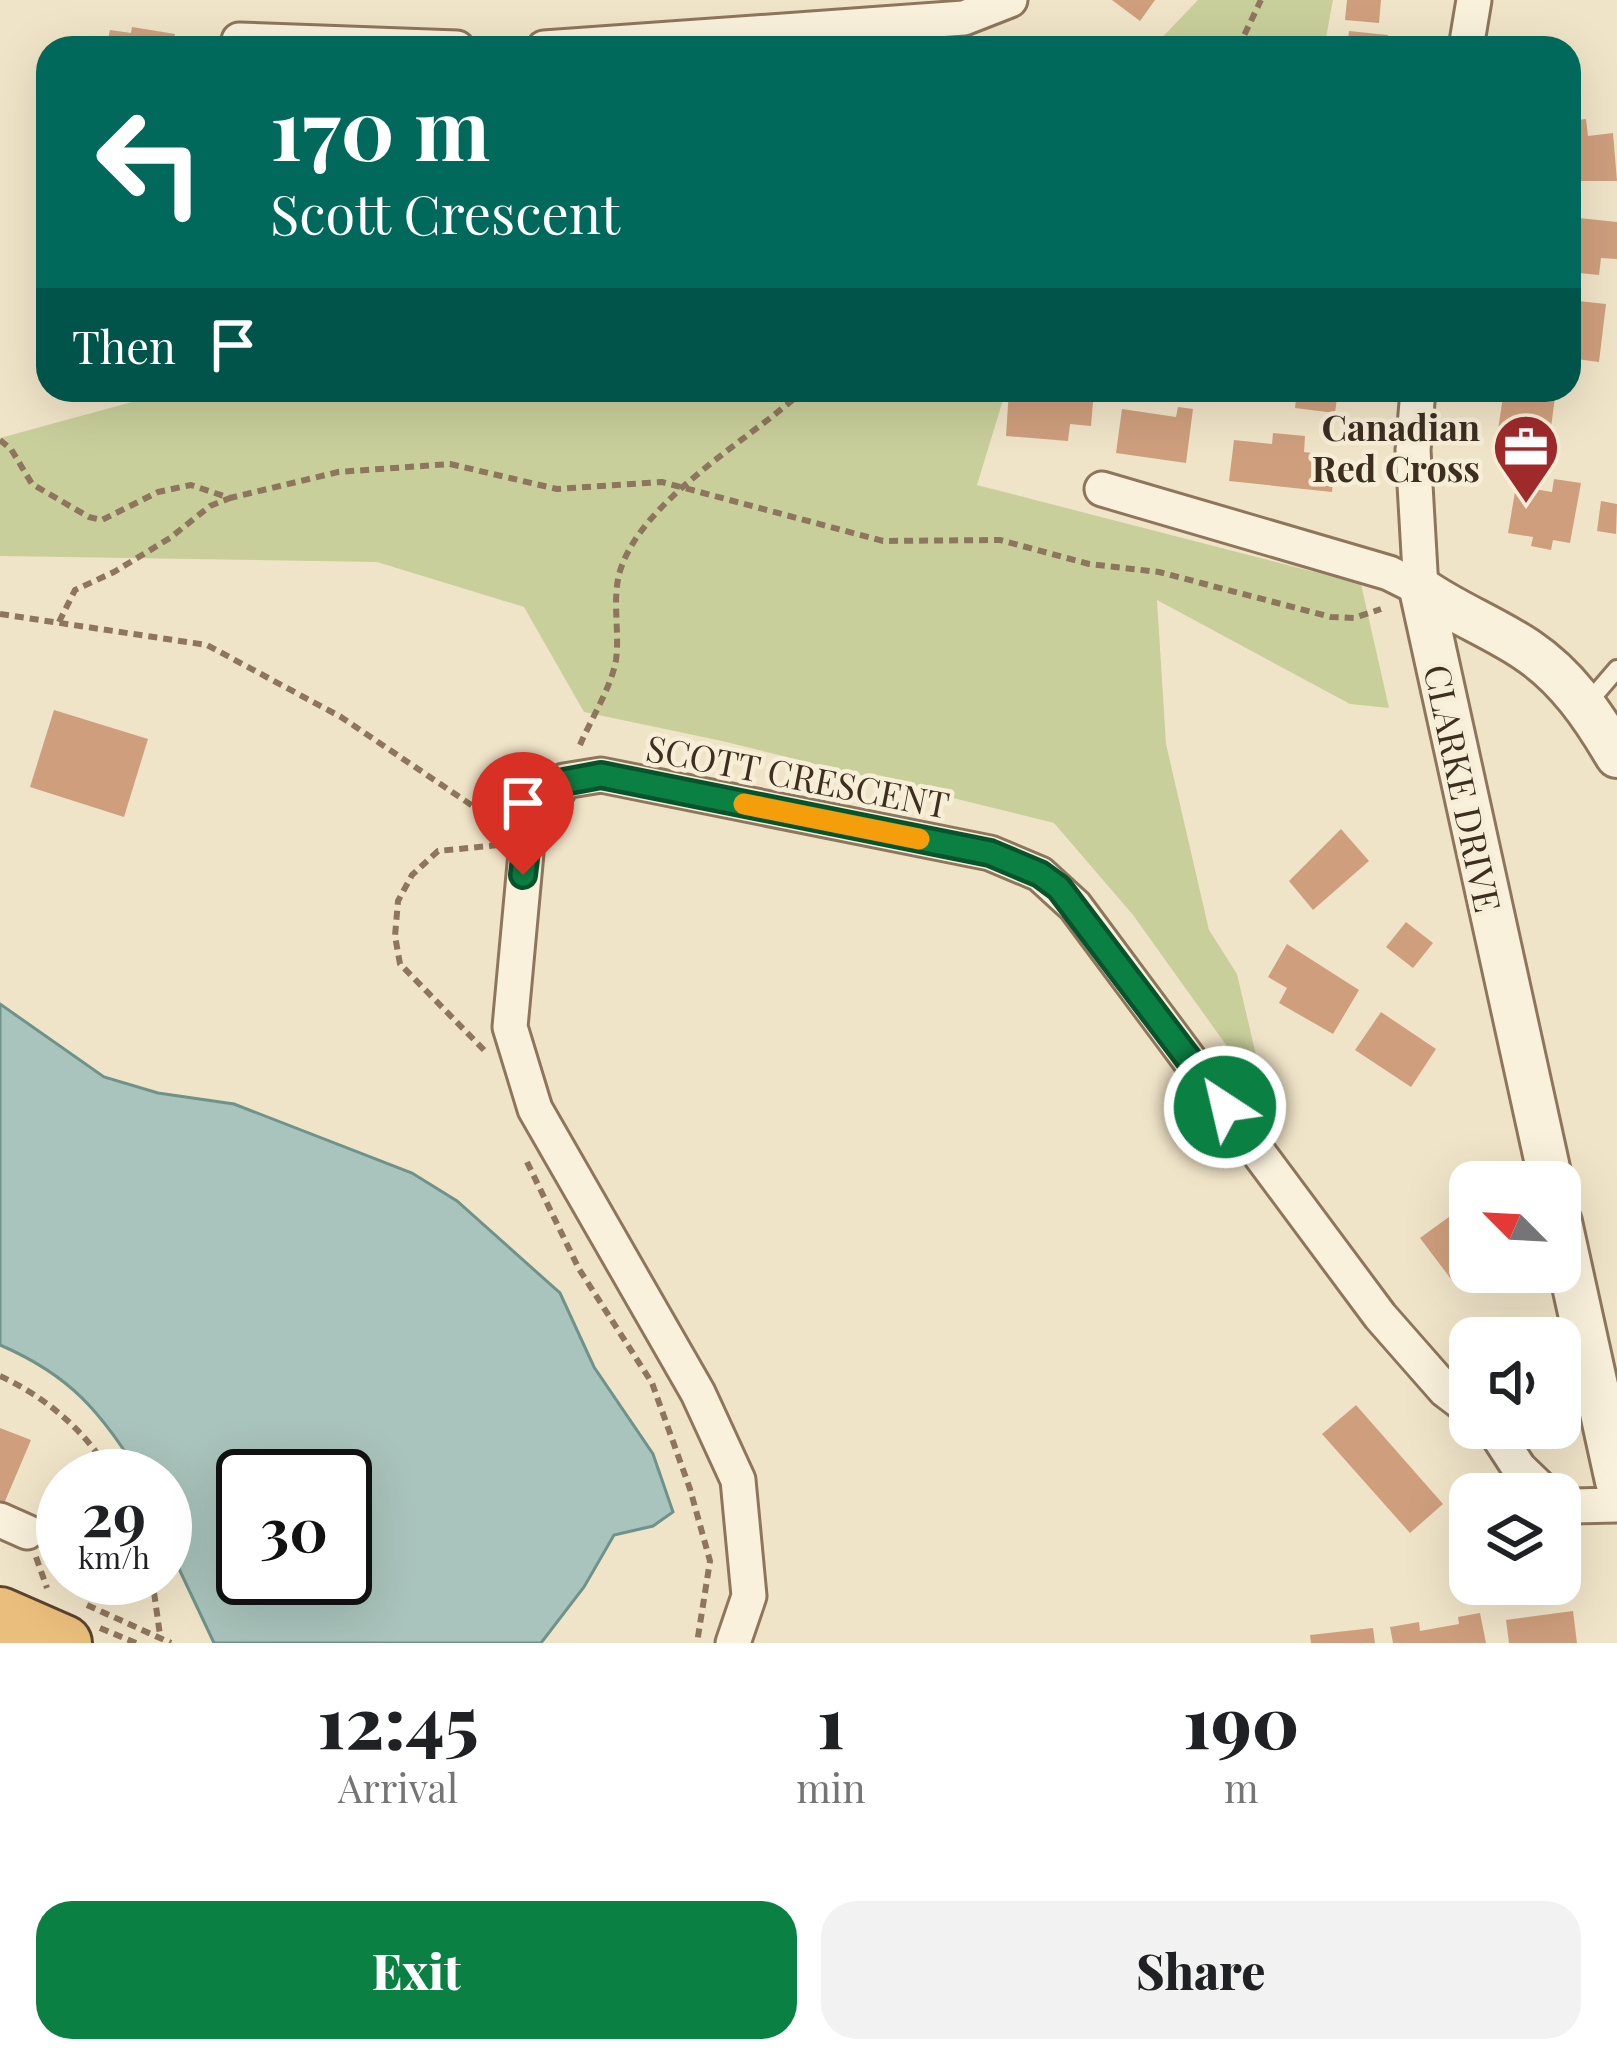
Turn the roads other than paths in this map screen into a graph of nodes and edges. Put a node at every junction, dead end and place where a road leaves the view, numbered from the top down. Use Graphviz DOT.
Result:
graph roads {
  1 [pos="1010,0"];
  2 [pos="1474,0"];
  3 [pos="712,36"];
  4 [pos="1468,36"];
  5 [pos="1417,402"];
  6 [pos="1102,489"];
  7 [pos="1421,590"];
  8 [pos="1617,669"];
  9 [pos="1585,705"];
  10 [pos="1617,756"];
  11 [pos="1546,1161"];
  12 [pos="1576,1293"];
  13 [pos="1449,1393"];
  14 [pos="1506,1449"];
  15 [pos="1524,1473"];
  16 [pos="1617,1481"];
  17 [pos="1617,1505"];
  18 [pos="1581,1506"];
  19 [pos="0,1615"];
  20 [pos="64,1643"];
  21 [pos="733,1643"];
  1 -- 3 [label="street"];
  2 -- 4 [label="street"];
  5 -- 7 [label="street, CLARKE DRIVE"];
  6 -- 7 [label="street"];
  7 -- 9 [label="street"];
  7 -- 11 [label="street, CLARKE DRIVE"];
  8 -- 9 [label="lane"];
  9 -- 10 [label="street"];
  12 -- 16 [label="street"];
  13 -- 21 [label="street, SCOTT CRESCENT"];
  14 -- 15 [label="street"];
  17 -- 18 [label="street"];
  19 -- 20 [label="highway"];
}
